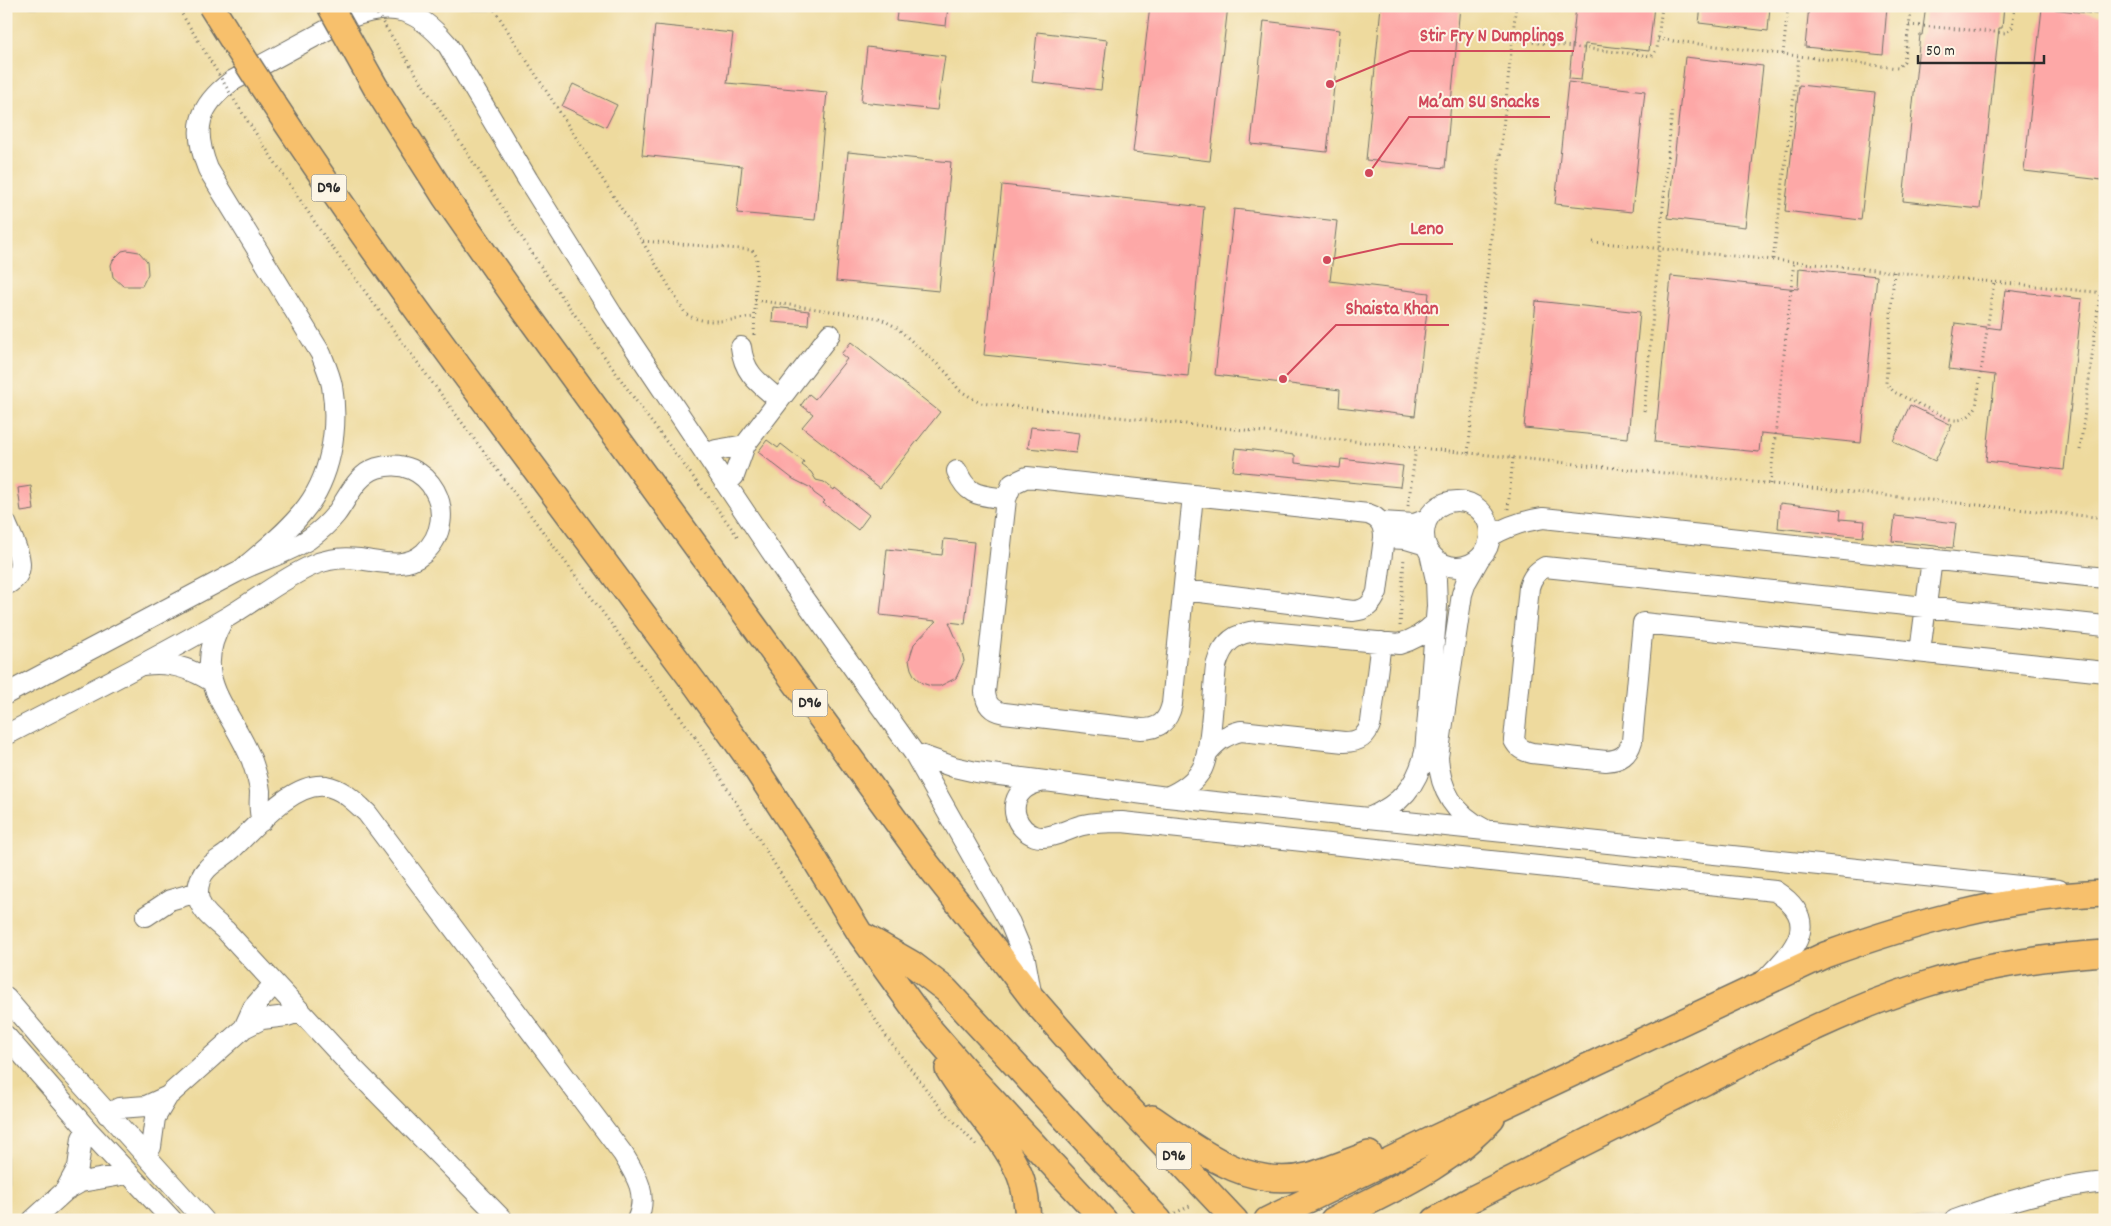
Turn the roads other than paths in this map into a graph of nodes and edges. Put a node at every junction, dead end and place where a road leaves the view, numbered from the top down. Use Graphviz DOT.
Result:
graph roads {
  1 [pos="211,6"];
  2 [pos="330,6"];
  3 [pos="830,334"];
  4 [pos="741,347"];
  5 [pos="779,400"];
  6 [pos="745,445"];
  7 [pos="707,455"];
  8 [pos="957,471"];
  9 [pos="727,483"];
  10 [pos="1194,495"];
  11 [pos="1006,499"];
  12 [pos="1428,519"];
  13 [pos="6,523"];
  14 [pos="1382,530"];
  15 [pos="1499,532"];
  16 [pos="1428,549"];
  17 [pos="1932,559"];
  18 [pos="1479,560"];
  19 [pos="241,570"];
  20 [pos="2105,578"];
  21 [pos="6,585"];
  22 [pos="1184,590"];
  23 [pos="1926,607"];
  24 [pos="224,620"];
  25 [pos="1435,623"];
  26 [pos="2105,626"];
  27 [pos="1382,642"];
  28 [pos="1920,652"];
  29 [pos="138,665"];
  30 [pos="2105,672"];
  31 [pos="211,681"];
  32 [pos="6,694"];
  33 [pos="6,735"];
  34 [pos="914,753"];
  35 [pos="1207,753"];
  36 [pos="252,760"];
  37 [pos="1044,781"];
  38 [pos="1166,797"];
  39 [pos="283,802"];
  40 [pos="1369,818"];
  41 [pos="262,821"];
  42 [pos="1485,830"];
  43 [pos="229,852"];
  44 [pos="198,892"];
  45 [pos="2098,893"];
  46 [pos="146,916"];
  47 [pos="226,931"];
  48 [pos="861,935"];
  49 [pos="2105,953"];
  50 [pos="1763,982"];
  51 [pos="274,984"];
  52 [pos="6,998"];
  53 [pos="1032,998"];
  54 [pos="299,1012"];
  55 [pos="927,1026"];
  56 [pos="244,1028"];
  57 [pos="6,1036"];
  58 [pos="1114,1092"];
  59 [pos="168,1096"];
  60 [pos="1500,1108"];
  61 [pos="107,1114"];
  62 [pos="87,1129"];
  63 [pos="1437,1137"];
  64 [pos="623,1154"];
  65 [pos="145,1155"];
  66 [pos="128,1174"];
  67 [pos="2105,1182"];
  68 [pos="65,1191"];
  69 [pos="1472,1199"];
  70 [pos="33,1220"];
  71 [pos="172,1220"];
  72 [pos="204,1220"];
  73 [pos="503,1220"];
  74 [pos="638,1220"];
  75 [pos="649,1220"];
  76 [pos="1028,1220"];
  77 [pos="1104,1220"];
  78 [pos="1159,1220"];
  79 [pos="1235,1220"];
  80 [pos="1267,1220"];
  81 [pos="1333,1220"];
  82 [pos="1435,1220"];
  83 [pos="1455,1220"];
  84 [pos="1955,1220"];
  1 -- 48 [label="main road, D96, bridge"];
  2 -- 53 [label="main road, D96, bridge"];
  3 -- 5 [label="street"];
  4 -- 5 [label="street"];
  5 -- 6 [label="street"];
  6 -- 7 [label="street"];
  6 -- 9 [label="street"];
  7 -- 9 [label="street"];
  7 -- 19 [label="street"];
  8 -- 11 [label="street"];
  9 -- 34 [label="street"];
  10 -- 11 [label="street"];
  10 -- 14 [label="street"];
  10 -- 22 [label="street"];
  11 -- 22 [label="street"];
  12 -- 14 [label="street"];
  12 -- 15 [label="street"];
  12 -- 16 [label="street"];
  13 -- 21 [label="street"];
  14 -- 16 [label="street"];
  14 -- 22 [label="street"];
  15 -- 17 [label="street"];
  15 -- 18 [label="street"];
  16 -- 18 [label="street"];
  16 -- 25 [label="street"];
  17 -- 20 [label="street"];
  17 -- 23 [label="street"];
  18 -- 42 [label="street"];
  19 -- 24 [label="street"];
  19 -- 32 [label="street"];
  23 -- 26 [label="street"];
  23 -- 28 [label="street"];
  23 -- 28 [label="street"];
  24 -- 29 [label="street"];
  24 -- 31 [label="street"];
  25 -- 27 [label="street"];
  25 -- 40 [label="street"];
  27 -- 35 [label="street"];
  27 -- 35 [label="street"];
  28 -- 30 [label="street"];
  29 -- 31 [label="street"];
  29 -- 33 [label="street"];
  31 -- 36 [label="street"];
  34 -- 37 [label="street"];
  34 -- 53 [label="street"];
  35 -- 38 [label="street"];
  36 -- 39 [label="street"];
  36 -- 41 [label="street"];
  37 -- 38 [label="street"];
  37 -- 50 [label="street"];
  38 -- 40 [label="street"];
  39 -- 41 [label="street"];
  39 -- 64 [label="street"];
  40 -- 42 [label="street"];
  41 -- 43 [label="street"];
  42 -- 45 [label="street"];
  43 -- 44 [label="street"];
  43 -- 47 [label="street"];
  44 -- 46 [label="street"];
  44 -- 47 [label="street"];
  45 -- 50 [label="main road"];
  47 -- 51 [label="street"];
  48 -- 55 [label="main road, D96"];
  48 -- 78 [label="main road"];
  49 -- 69 [label="main road"];
  50 -- 60 [label="main road"];
  51 -- 54 [label="street"];
  51 -- 56 [label="street"];
  52 -- 61 [label="street"];
  53 -- 58 [label="main road, D96"];
  54 -- 56 [label="street"];
  54 -- 73 [label="street"];
  55 -- 76 [label="main road"];
  55 -- 77 [label="main road"];
  56 -- 59 [label="street"];
  57 -- 62 [label="street"];
  58 -- 63 [label="main road"];
  58 -- 79 [label="main road, D96"];
  59 -- 61 [label="street"];
  59 -- 65 [label="street"];
  60 -- 63 [label="main road"];
  60 -- 81 [label="main road"];
  61 -- 65 [label="street"];
  62 -- 66 [label="street"];
  62 -- 68 [label="street"];
  63 -- 80 [label="main road"];
  64 -- 74 [label="street"];
  64 -- 75 [label="street"];
  65 -- 72 [label="street"];
  66 -- 68 [label="street"];
  66 -- 71 [label="street"];
  67 -- 84 [label="street"];
  68 -- 70 [label="street"];
  69 -- 82 [label="main road"];
  69 -- 83 [label="main road"];
}
